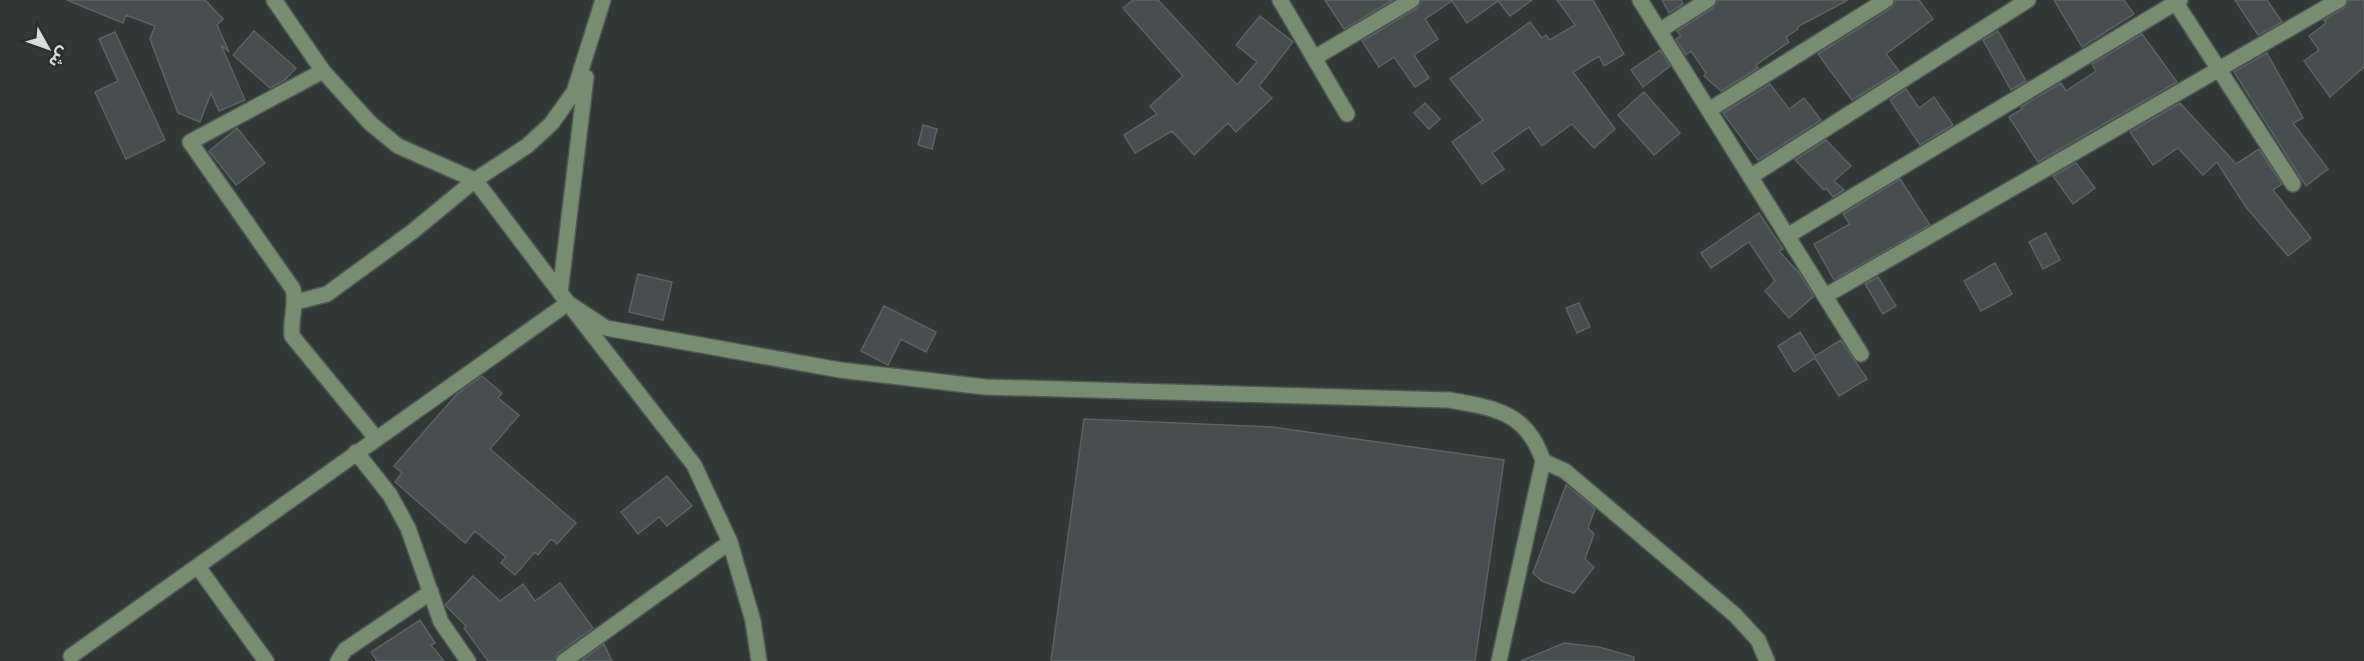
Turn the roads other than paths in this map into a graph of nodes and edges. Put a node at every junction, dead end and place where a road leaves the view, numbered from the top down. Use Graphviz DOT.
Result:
graph roads {
  1 [pos="274,0"];
  2 [pos="603,0"];
  3 [pos="1280,0"];
  4 [pos="1412,0"];
  5 [pos="1641,0"];
  6 [pos="1708,0"];
  7 [pos="1886,0"];
  8 [pos="2028,0"];
  9 [pos="2339,0"];
  10 [pos="2176,1"];
  11 [pos="1659,31"];
  12 [pos="589,50"];
  13 [pos="1314,58"];
  14 [pos="2218,67"];
  15 [pos="323,70"];
  16 [pos="1709,110"];
  17 [pos="1347,114"];
  18 [pos="1750,177"];
  19 [pos="475,180"];
  20 [pos="2293,184"];
  21 [pos="1788,236"];
  22 [pos="1825,296"];
  23 [pos="564,298"];
  24 [pos="296,302"];
  25 [pos="1862,354"];
  26 [pos="376,438"];
  27 [pos="356,452"];
  28 [pos="1543,461"];
  29 [pos="730,542"];
  30 [pos="198,567"];
  31 [pos="431,592"];
  32 [pos="71,656"];
  33 [pos="266,661"];
  34 [pos="338,661"];
  35 [pos="468,661"];
  36 [pos="564,661"];
  37 [pos="759,661"];
  38 [pos="1499,661"];
  39 [pos="1767,661"];
  1 -- 15 [label="street"];
  2 -- 12 [label="street"];
  3 -- 13 [label="street"];
  4 -- 13 [label="street"];
  5 -- 11 [label="street"];
  6 -- 11 [label="street"];
  7 -- 16 [label="street"];
  8 -- 18 [label="street"];
  9 -- 14 [label="street"];
  10 -- 14 [label="street"];
  10 -- 21 [label="street"];
  11 -- 16 [label="street"];
  12 -- 19 [label="street"];
  12 -- 23 [label="street"];
  13 -- 17 [label="street"];
  14 -- 20 [label="street"];
  14 -- 22 [label="street"];
  15 -- 19 [label="street"];
  15 -- 24 [label="street"];
  16 -- 18 [label="street"];
  18 -- 21 [label="street"];
  19 -- 23 [label="street"];
  19 -- 24 [label="street"];
  21 -- 22 [label="street"];
  22 -- 25 [label="street"];
  23 -- 26 [label="street"];
  23 -- 28 [label="street"];
  23 -- 29 [label="street"];
  24 -- 26 [label="street"];
  26 -- 27 [label="street"];
  27 -- 30 [label="street"];
  27 -- 31 [label="street"];
  28 -- 38 [label="street"];
  28 -- 39 [label="street"];
  29 -- 36 [label="street"];
  29 -- 37 [label="street"];
  30 -- 32 [label="street"];
  30 -- 33 [label="street"];
  31 -- 34 [label="street"];
  31 -- 35 [label="street"];
}
